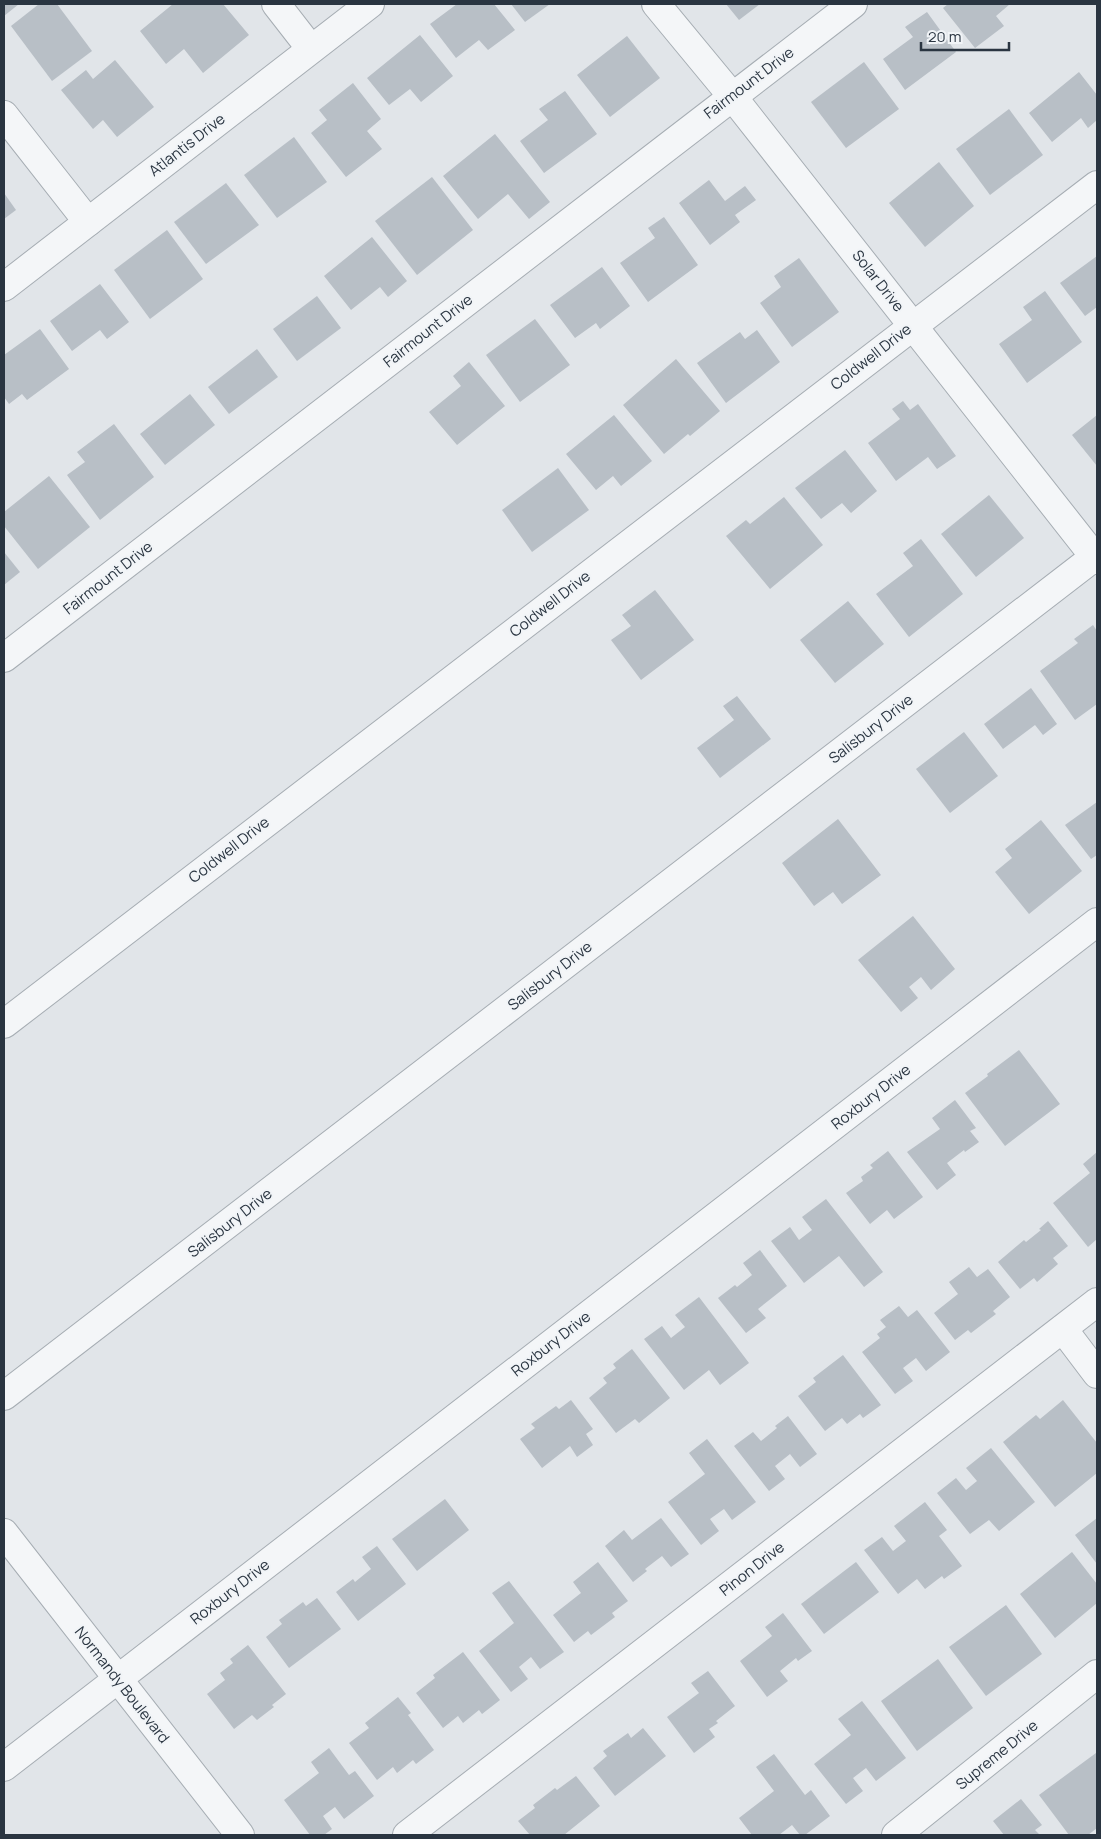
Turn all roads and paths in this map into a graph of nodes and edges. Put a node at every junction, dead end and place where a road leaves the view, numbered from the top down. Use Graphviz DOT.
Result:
graph roads {
  1 [pos="276,4"];
  2 [pos="370,4"];
  3 [pos="656,4"];
  4 [pos="853,4"];
  5 [pos="311,50"];
  6 [pos="732,96"];
  7 [pos="4,115"];
  8 [pos="1097,185"];
  9 [pos="88,222"];
  10 [pos="4,287"];
  11 [pos="913,325"];
  12 [pos="1096,557"];
  13 [pos="4,658"];
  14 [pos="1097,922"];
  15 [pos="4,1024"];
  16 [pos="1097,1302"];
  17 [pos="1063,1329"];
  18 [pos="1097,1374"];
  19 [pos="4,1396"];
  20 [pos="4,1533"];
  21 [pos="1097,1674"];
  22 [pos="117,1679"];
  23 [pos="4,1767"];
  24 [pos="240,1835"];
  25 [pos="407,1835"];
  26 [pos="896,1835"];
  1 -- 5 [label="street"];
  2 -- 5 [label="street, Atlantis Drive"];
  3 -- 6 [label="street, Solar Drive"];
  4 -- 6 [label="street, Fairmount Drive"];
  5 -- 9 [label="street, Atlantis Drive"];
  6 -- 11 [label="street, Solar Drive"];
  6 -- 13 [label="street, Fairmount Drive"];
  7 -- 9 [label="street"];
  8 -- 11 [label="street, Coldwell Drive"];
  9 -- 10 [label="street, Atlantis Drive"];
  11 -- 12 [label="street, Solar Drive"];
  11 -- 15 [label="street, Coldwell Drive"];
  12 -- 19 [label="street, Salisbury Drive"];
  14 -- 22 [label="street, Roxbury Drive"];
  16 -- 17 [label="street, Pinon Drive"];
  17 -- 18 [label="street"];
  17 -- 25 [label="street, Pinon Drive"];
  20 -- 22 [label="street, Normandy Boulevard"];
  21 -- 26 [label="street, Supreme Drive"];
  22 -- 23 [label="street, Roxbury Drive"];
  22 -- 24 [label="street, Normandy Boulevard"];
}
